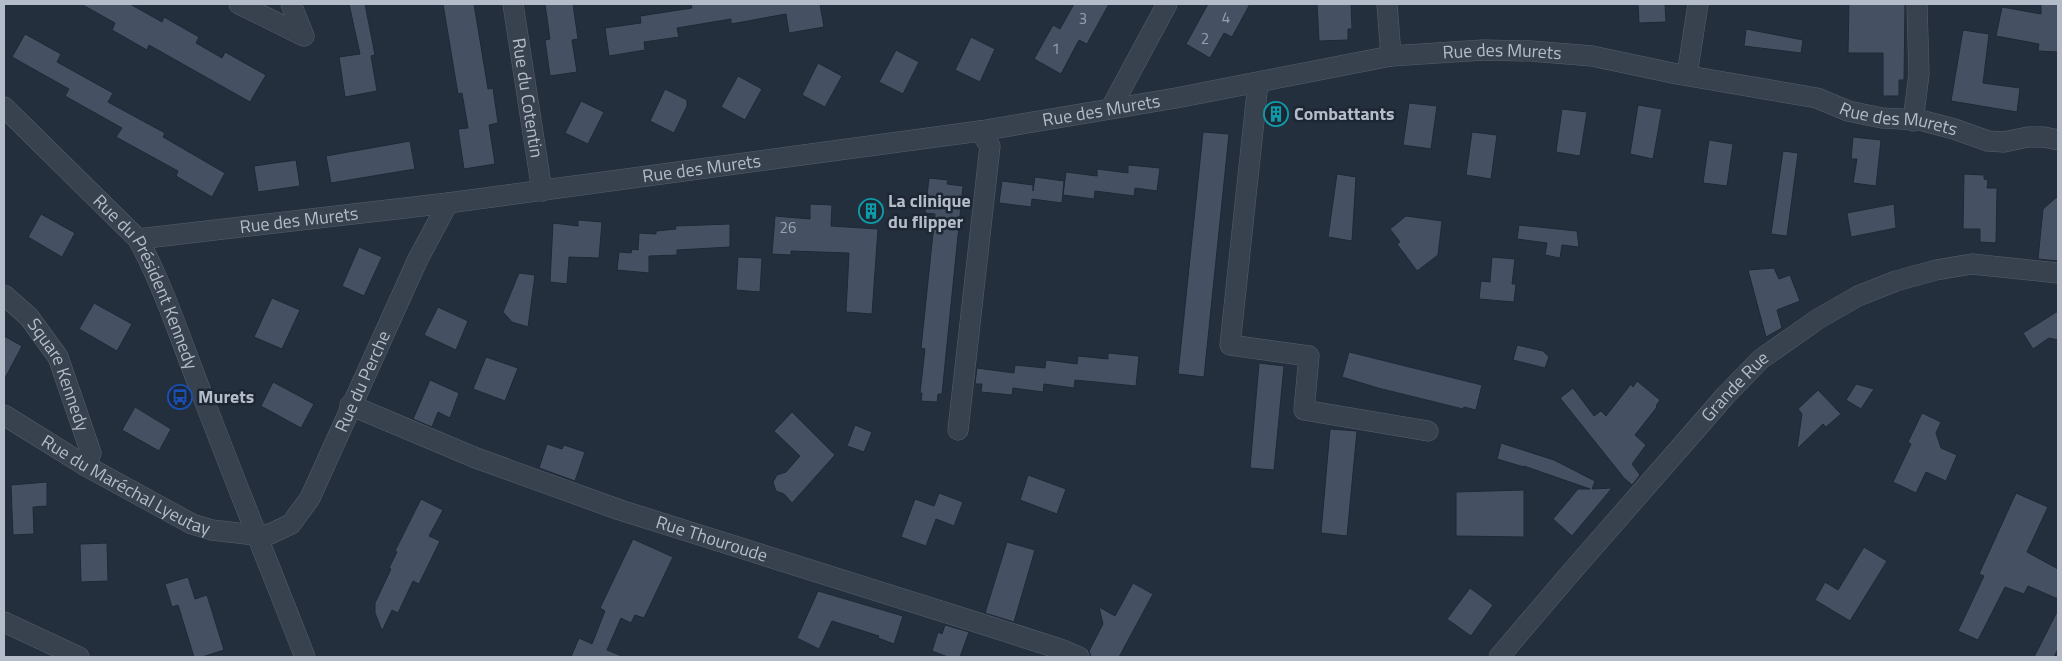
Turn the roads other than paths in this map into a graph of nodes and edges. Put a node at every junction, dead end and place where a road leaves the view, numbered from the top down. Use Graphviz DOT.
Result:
graph roads {
  1 [pos="239,4"];
  2 [pos="291,4"];
  3 [pos="512,4"];
  4 [pos="1167,4"];
  5 [pos="1388,4"];
  6 [pos="1698,4"];
  7 [pos="1917,4"];
  8 [pos="1391,56"];
  9 [pos="1687,75"];
  10 [pos="1258,82"];
  11 [pos="4,106"];
  12 [pos="1111,108"];
  13 [pos="1913,121"];
  14 [pos="980,131"];
  15 [pos="2058,140"];
  16 [pos="542,191"];
  17 [pos="448,203"];
  18 [pos="138,239"];
  19 [pos="2058,273"];
  20 [pos="4,295"];
  21 [pos="350,405"];
  22 [pos="4,415"];
  23 [pos="958,430"];
  24 [pos="1428,432"];
  25 [pos="86,466"];
  26 [pos="255,535"];
  27 [pos="4,622"];
  28 [pos="79,657"];
  29 [pos="305,657"];
  30 [pos="1079,657"];
  31 [pos="1499,657"];
  1 -- 2 [label="street"];
  3 -- 16 [label="street, Rue du Cotentin"];
  4 -- 12 [label="street"];
  5 -- 8 [label="street"];
  6 -- 9 [label="street"];
  7 -- 13 [label="street"];
  8 -- 9 [label="street, Rue des Murets"];
  8 -- 10 [label="street, Rue des Murets"];
  9 -- 13 [label="street, Rue des Murets"];
  10 -- 12 [label="street, Rue des Murets"];
  10 -- 24 [label="street"];
  11 -- 18 [label="street, Rue du Président Kennedy"];
  12 -- 14 [label="street, Rue des Murets"];
  13 -- 15 [label="street, Rue des Murets"];
  14 -- 16 [label="street, Rue des Murets"];
  14 -- 23 [label="street"];
  16 -- 17 [label="street, Rue des Murets"];
  17 -- 18 [label="street, Rue des Murets"];
  17 -- 21 [label="street, Rue du Perche"];
  18 -- 26 [label="street, Rue du Président Kennedy"];
  19 -- 31 [label="street, Grande Rue"];
  20 -- 25 [label="street, Square Kennedy"];
  21 -- 26 [label="street, Rue du Perche"];
  21 -- 30 [label="street, Rue Thouroude"];
  22 -- 25 [label="street, Rue du Maréchal Lyeutay"];
  25 -- 26 [label="street, Rue du Maréchal Lyeutay"];
  26 -- 29 [label="street, Rue du Président Kennedy"];
  27 -- 28 [label="street"];
}
